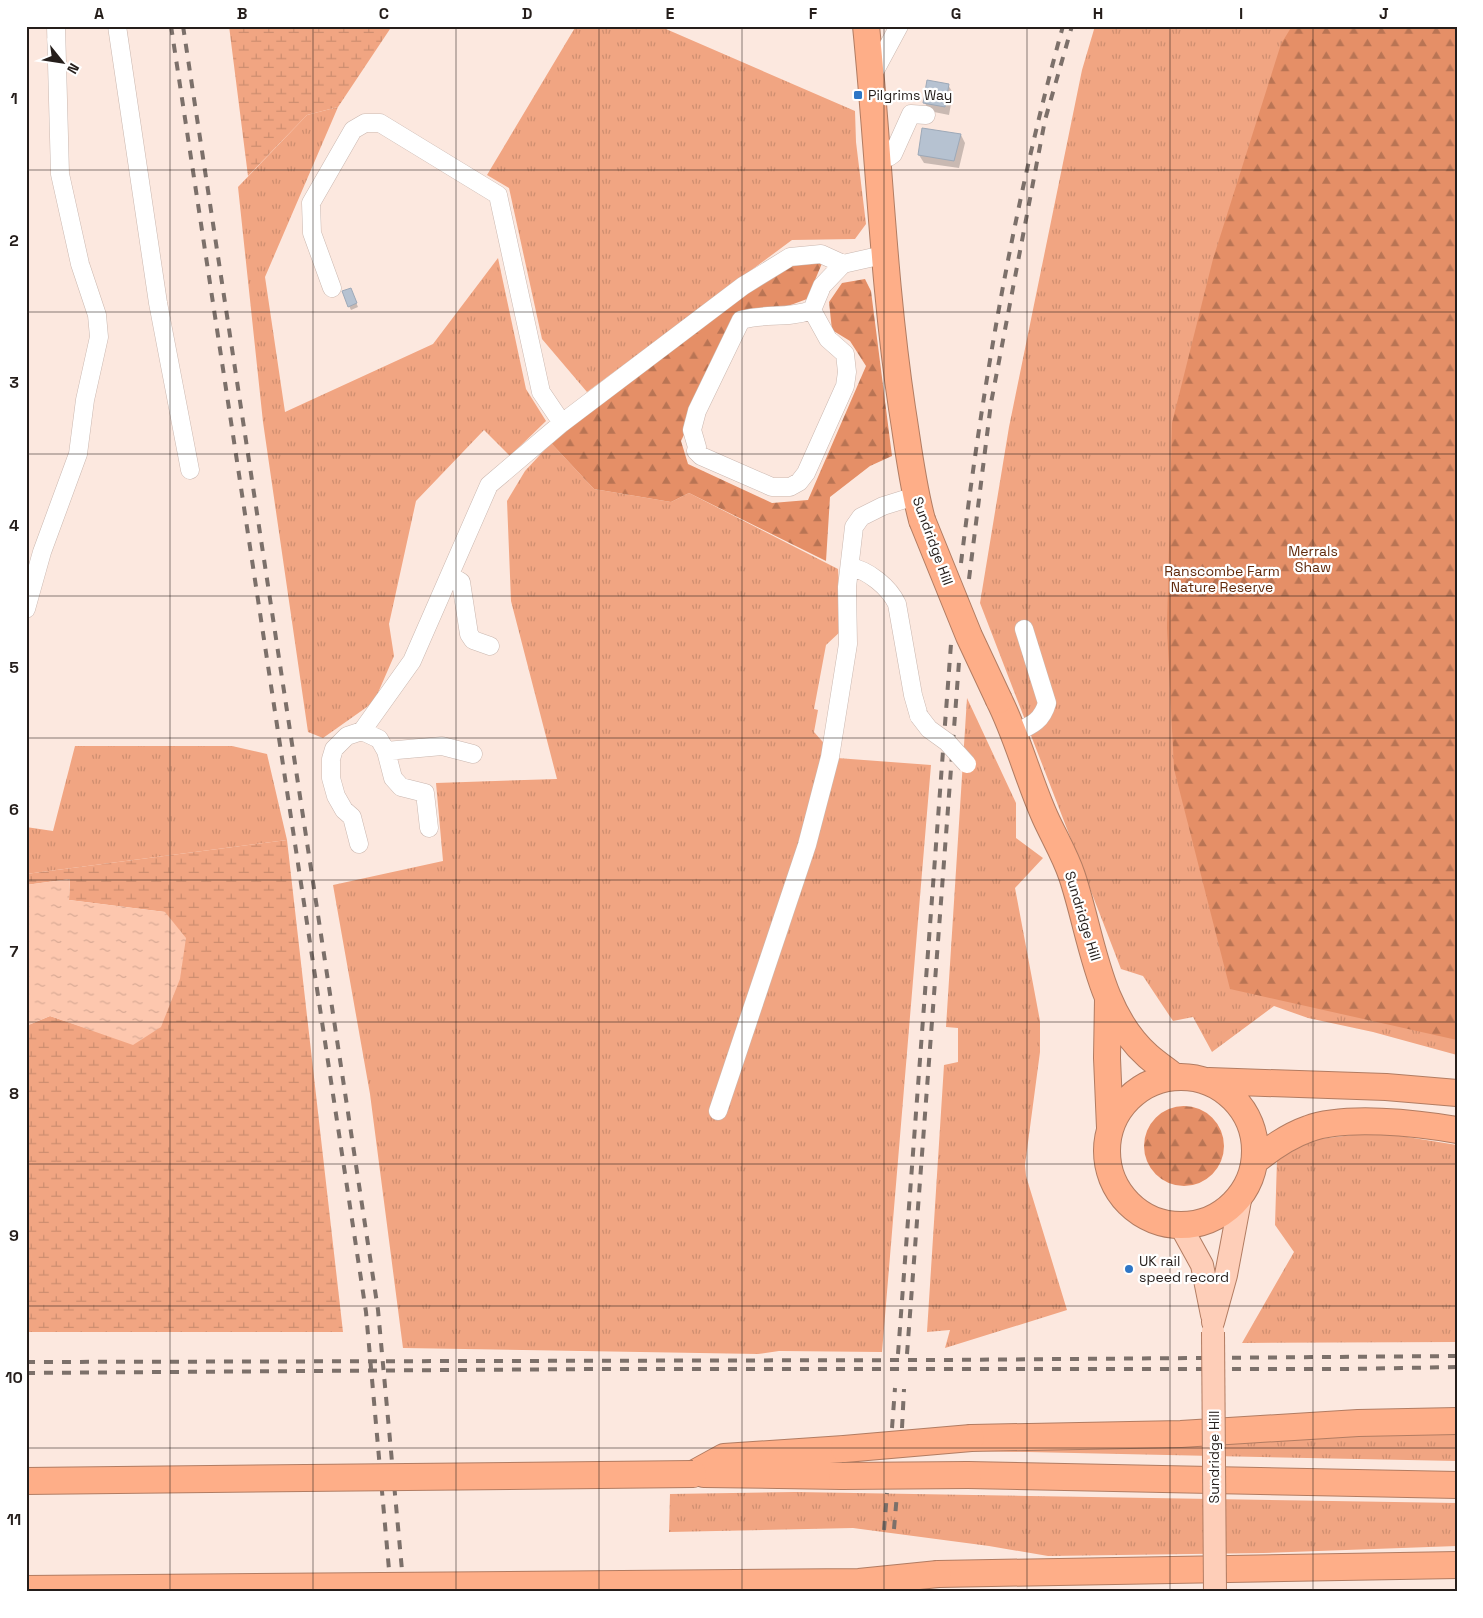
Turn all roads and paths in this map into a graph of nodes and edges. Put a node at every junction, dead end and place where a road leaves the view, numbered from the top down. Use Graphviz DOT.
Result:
graph roads {
  1 [pos="56,26"];
  2 [pos="117,26"];
  3 [pos="866,26"];
  4 [pos="899,26"];
  5 [pos="871,78"];
  6 [pos="926,116"];
  7 [pos="877,158"];
  8 [pos="883,255"];
  9 [pos="843,264"];
  10 [pos="332,288"];
  11 [pos="812,310"];
  12 [pos="562,423"];
  13 [pos="190,470"];
  14 [pos="919,508"];
  15 [pos="850,567"];
  16 [pos="450,575"];
  17 [pos="26,609"];
  18 [pos="1024,629"];
  19 [pos="490,646"];
  20 [pos="362,731"];
  21 [pos="1015,732"];
  22 [pos="386,751"];
  23 [pos="473,754"];
  24 [pos="967,764"];
  25 [pos="429,828"];
  26 [pos="358,844"];
  27 [pos="1108,999"];
  28 [pos="1175,1076"];
  29 [pos="1208,1081"];
  30 [pos="1457,1094"];
  31 [pos="718,1111"];
  32 [pos="1110,1129"];
  33 [pos="1457,1130"];
  34 [pos="1255,1161"];
  35 [pos="1240,1195"];
  36 [pos="1180,1225"];
  37 [pos="1213,1327"];
  38 [pos="1457,1421"];
  39 [pos="694,1474"];
  40 [pos="26,1482"];
  41 [pos="1457,1485"];
  42 [pos="1457,1565"];
  43 [pos="935,1583"];
  44 [pos="26,1589"];
  45 [pos="1215,1592"];
  1 -- 17 [label="street"];
  2 -- 13 [label="street"];
  3 -- 5 [label="highway, Sundridge Hill"];
  4 -- 5 [label="street"];
  5 -- 7 [label="highway, Sundridge Hill"];
  6 -- 7 [label="street"];
  7 -- 8 [label="highway, Sundridge Hill"];
  8 -- 9 [label="street"];
  8 -- 14 [label="highway, Sundridge Hill"];
  9 -- 11 [label="street"];
  9 -- 12 [label="street"];
  10 -- 12 [label="street"];
  11 -- 11 [label="street"];
  12 -- 16 [label="street"];
  14 -- 15 [label="street"];
  14 -- 21 [label="highway, Sundridge Hill, bridge"];
  15 -- 24 [label="street, bridge"];
  15 -- 31 [label="street"];
  16 -- 19 [label="street"];
  16 -- 20 [label="street"];
  18 -- 21 [label="street"];
  20 -- 22 [label="street"];
  20 -- 26 [label="street"];
  21 -- 27 [label="highway, Sundridge Hill"];
  22 -- 23 [label="street"];
  22 -- 25 [label="street"];
  27 -- 28 [label="highway, Sundridge Hill"];
  27 -- 32 [label="highway, Sundridge Hill"];
  28 -- 29 [label="highway"];
  28 -- 32 [label="highway"];
  29 -- 30 [label="highway"];
  29 -- 34 [label="highway"];
  32 -- 36 [label="highway"];
  33 -- 34 [label="highway"];
  34 -- 35 [label="highway"];
  35 -- 36 [label="highway"];
  35 -- 37 [label="main road, Sundridge Hill"];
  36 -- 37 [label="main road, Sundridge Hill"];
  37 -- 45 [label="main road, Sundridge Hill, bridge"];
  38 -- 39 [label="highway, bridge"];
  39 -- 40 [label="highway, bridge"];
  39 -- 41 [label="highway, bridge"];
  42 -- 43 [label="highway"];
  43 -- 44 [label="highway, bridge"];
}
